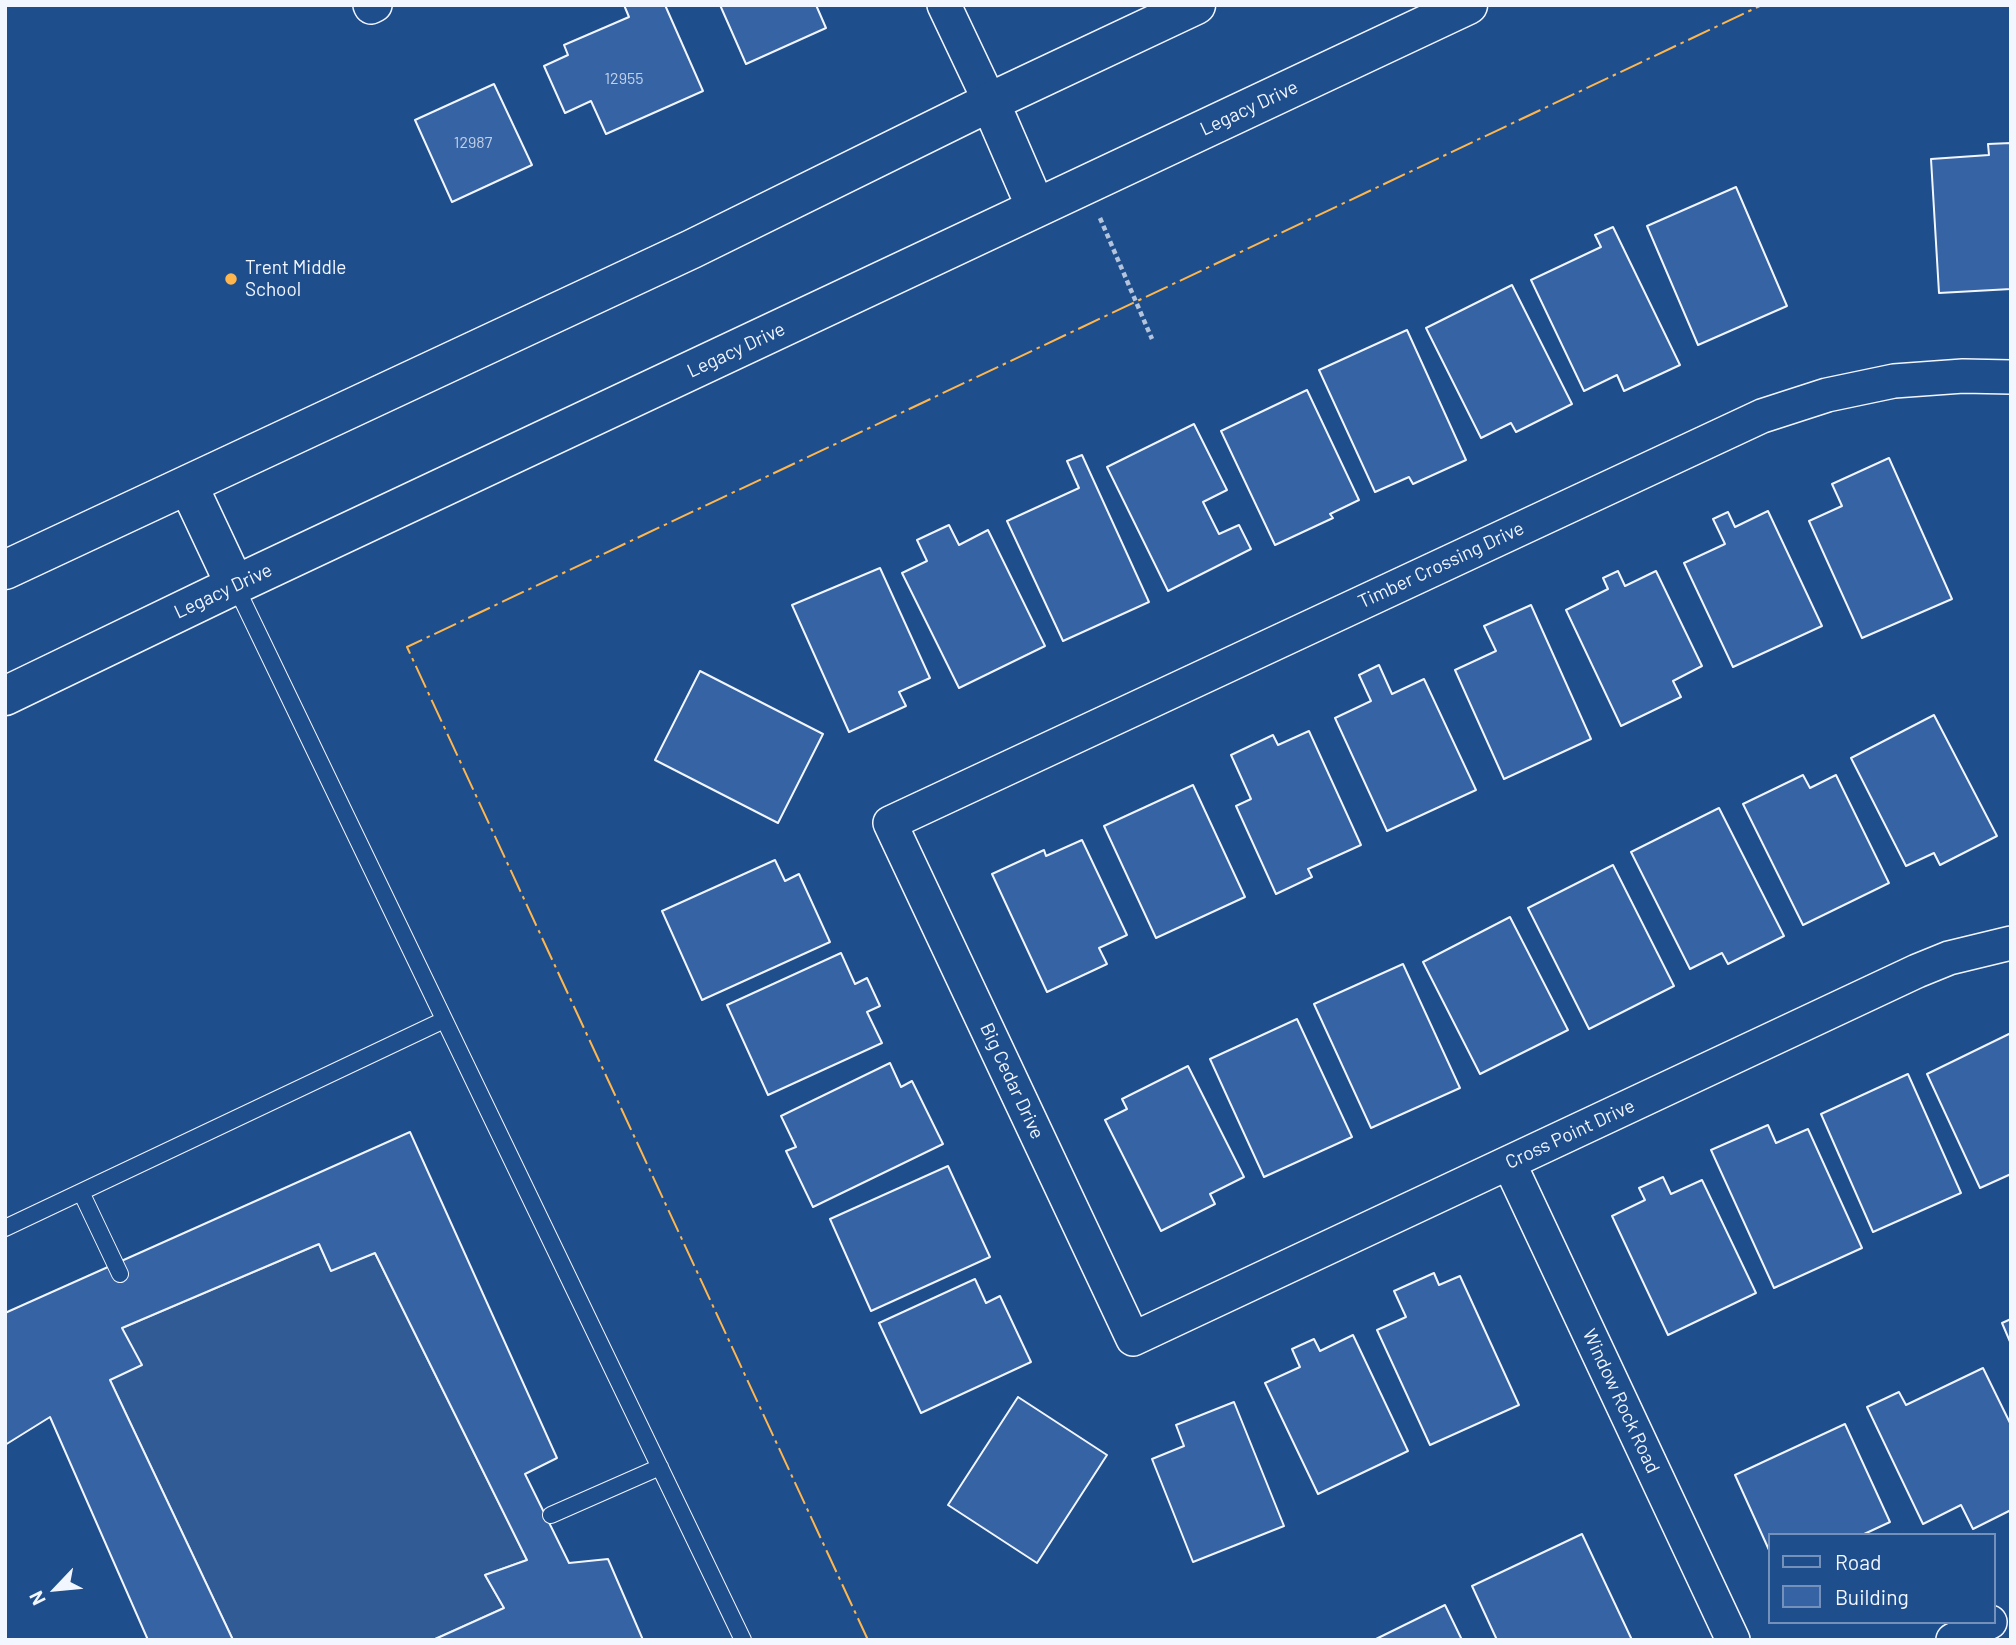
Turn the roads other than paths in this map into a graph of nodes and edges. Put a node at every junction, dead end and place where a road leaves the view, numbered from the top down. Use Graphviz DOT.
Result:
graph roads {
  1 [pos="944,5"];
  2 [pos="1196,5"];
  3 [pos="1468,5"];
  4 [pos="990,102"];
  5 [pos="1036,208"];
  6 [pos="2011,377"];
  7 [pos="188,485"];
  8 [pos="5,570"];
  9 [pos="235,585"];
  10 [pos="5,696"];
  11 [pos="890,823"];
  12 [pos="2011,943"];
  13 [pos="444,1020"];
  14 [pos="1509,1163"];
  15 [pos="81,1192"];
  16 [pos="5,1228"];
  17 [pos="120,1274"];
  18 [pos="1133,1339"];
  19 [pos="660,1467"];
  20 [pos="551,1515"];
  21 [pos="2011,1613"];
  22 [pos="1995,1621"];
  23 [pos="1988,1624"];
  24 [pos="743,1640"];
  25 [pos="1733,1640"];
  26 [pos="1953,1640"];
  1 -- 4 [label="street"];
  2 -- 4 [label="main road"];
  3 -- 5 [label="main road, Legacy Drive"];
  4 -- 5 [label="main road"];
  4 -- 7 [label="main road"];
  5 -- 9 [label="main road, Legacy Drive"];
  6 -- 11 [label="street, Timber Crossing Drive"];
  7 -- 8 [label="main road"];
  7 -- 9 [label="main road"];
  9 -- 10 [label="main road, Legacy Drive"];
  9 -- 13 [label="lane"];
  11 -- 18 [label="street, Big Cedar Drive"];
  12 -- 14 [label="street, Cross Point Drive"];
  13 -- 15 [label="lane"];
  13 -- 19 [label="lane"];
  14 -- 18 [label="street, Cross Point Drive"];
  14 -- 25 [label="street, Window Rock Road"];
  15 -- 16 [label="lane"];
  15 -- 17 [label="lane"];
  19 -- 20 [label="lane"];
  19 -- 24 [label="lane"];
  21 -- 22 [label="street"];
  23 -- 26 [label="street"];
}
